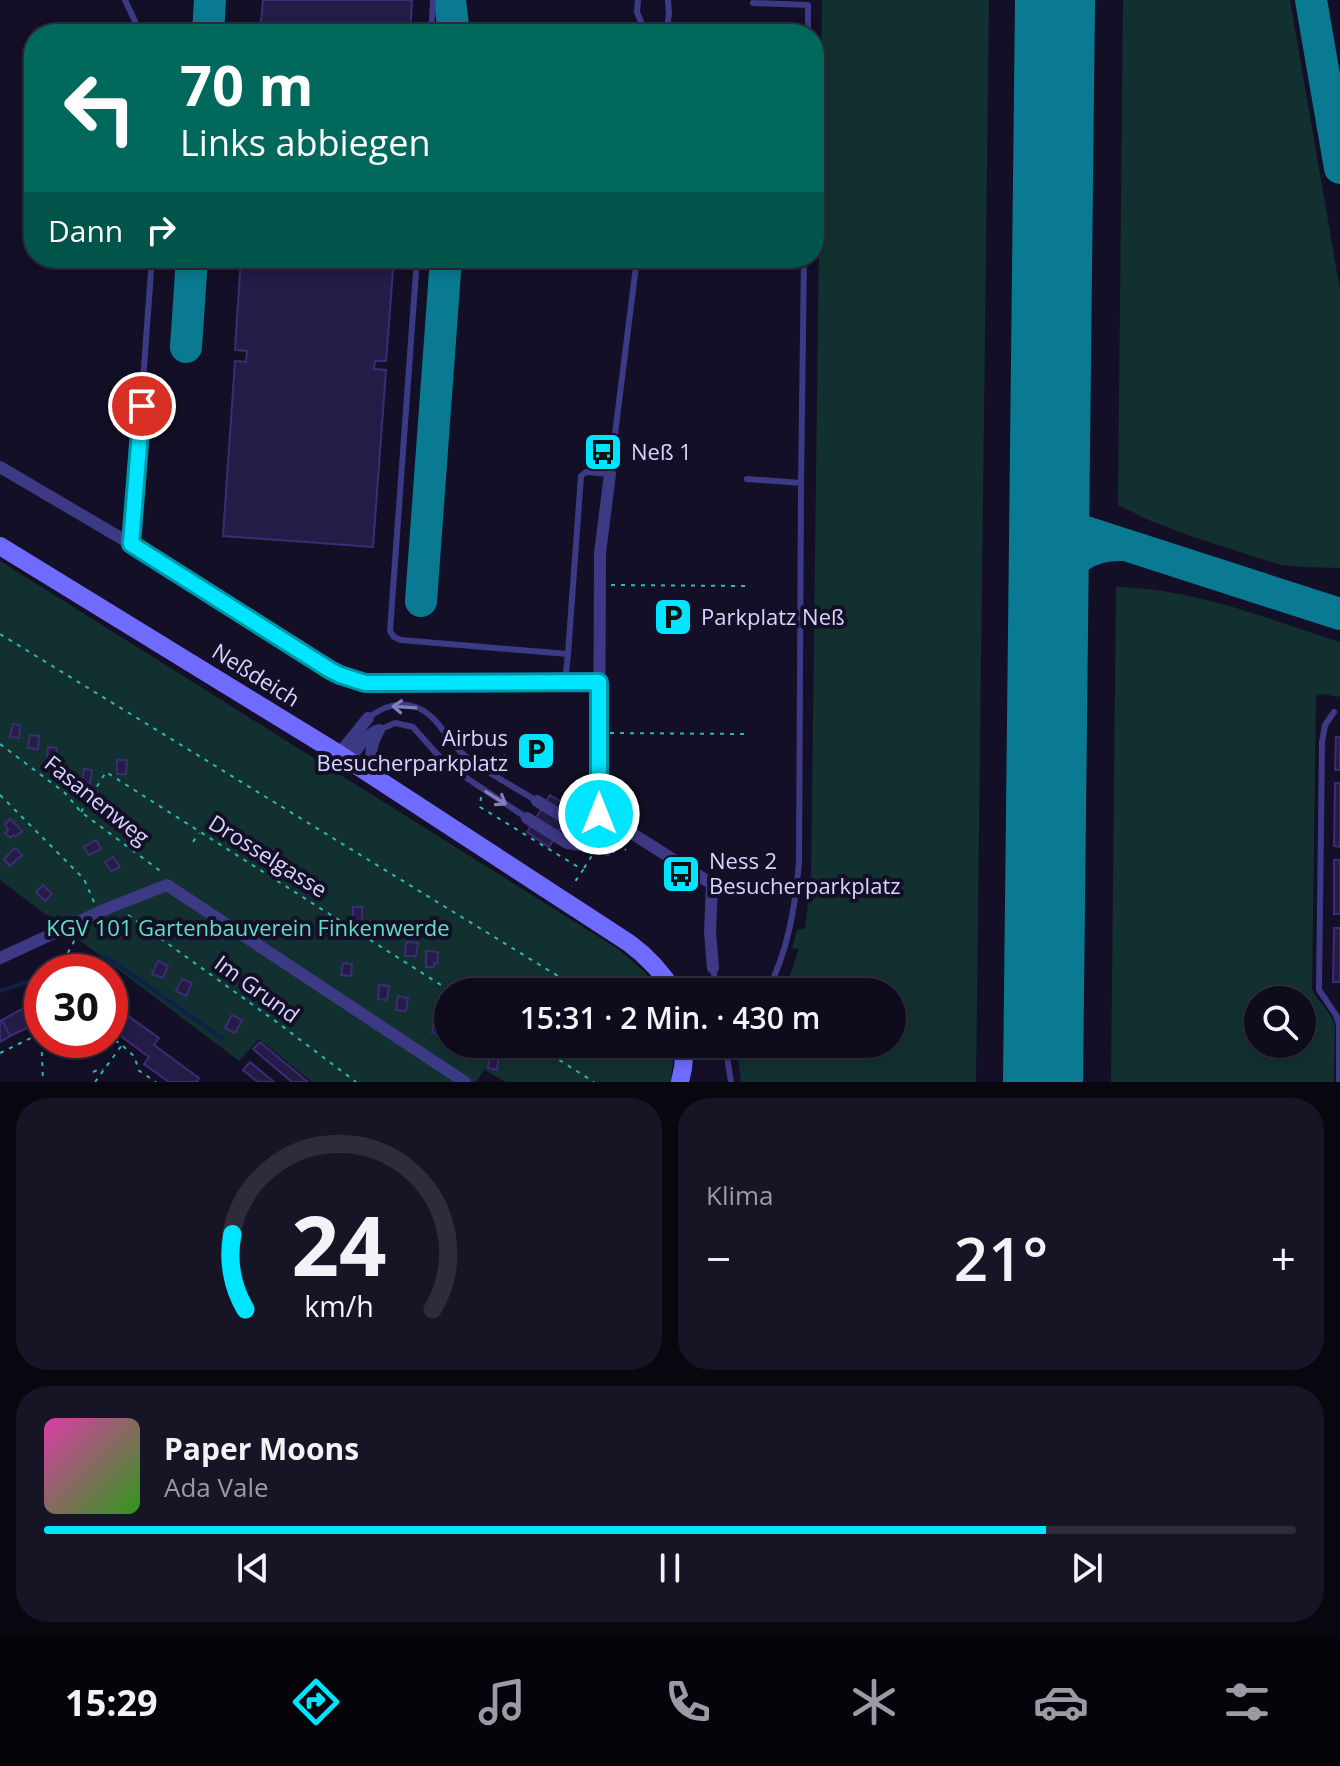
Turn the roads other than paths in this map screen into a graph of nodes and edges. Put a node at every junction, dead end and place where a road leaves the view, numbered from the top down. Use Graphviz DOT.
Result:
graph roads {
  1 [pos="125,0"];
  2 [pos="433,0"];
  3 [pos="638,0"];
  4 [pos="668,0"];
  5 [pos="808,2"];
  6 [pos="753,3"];
  7 [pos="136,24"];
  8 [pos="432,24"];
  9 [pos="642,24"];
  10 [pos="668,24"];
  11 [pos="808,24"];
  12 [pos="151,268"];
  13 [pos="416,268"];
  14 [pos="636,268"];
  15 [pos="804,268"];
  16 [pos="0,467"];
  17 [pos="610,474"];
  18 [pos="747,479"];
  19 [pos="801,483"];
  20 [pos="131,544"];
  21 [pos="0,546"];
  22 [pos="568,654"];
  23 [pos="599,682"];
  24 [pos="565,683"];
  25 [pos="1334,712"];
  26 [pos="368,718"];
  27 [pos="379,730"];
  28 [pos="344,757"];
  29 [pos="376,778"];
  30 [pos="537,801"];
  31 [pos="602,815"];
  32 [pos="527,818"];
  33 [pos="0,958"];
  34 [pos="713,968"];
  35 [pos="664,978"];
  36 [pos="715,978"];
  37 [pos="773,978"];
  38 [pos="684,1058"];
  39 [pos="727,1058"];
  40 [pos="465,1082"];
  41 [pos="680,1082"];
  42 [pos="731,1082"];
  43 [pos="1339,1082"];
  1 -- 7 [label="lane"];
  2 -- 8 [label="lane"];
  3 -- 9 [label="lane"];
  4 -- 10 [label="lane"];
  5 -- 6 [label="lane"];
  5 -- 11 [label="lane"];
  12 -- 20 [label="lane"];
  13 -- 22 [label="lane"];
  14 -- 17 [label="lane"];
  15 -- 19 [label="lane"];
  16 -- 20 [label="street"];
  17 -- 22 [label="lane"];
  17 -- 23 [label="street"];
  18 -- 19 [label="lane"];
  19 -- 37 [label="lane"];
  20 -- 24 [label="street"];
  21 -- 28 [label="street, Neßdeich"];
  22 -- 24 [label="lane"];
  23 -- 24 [label="street"];
  23 -- 31 [label="street"];
  25 -- 43 [label="lane"];
  26 -- 28 [label="street"];
  30 -- 26 [label="lane, one-way"];
  27 -- 28 [label="street"];
  27 -- 29 [label="street"];
  27 -- 32 [label="lane, one-way"];
  28 -- 29 [label="street, Neßdeich"];
  29 -- 35 [label="street, Neßdeich"];
  30 -- 31 [label="street"];
  31 -- 32 [label="street"];
  31 -- 34 [label="street"];
  33 -- 40 [label="street"];
  34 -- 36 [label="lane"];
  38 -- 41 [label="street"];
  39 -- 42 [label="lane"];
}
